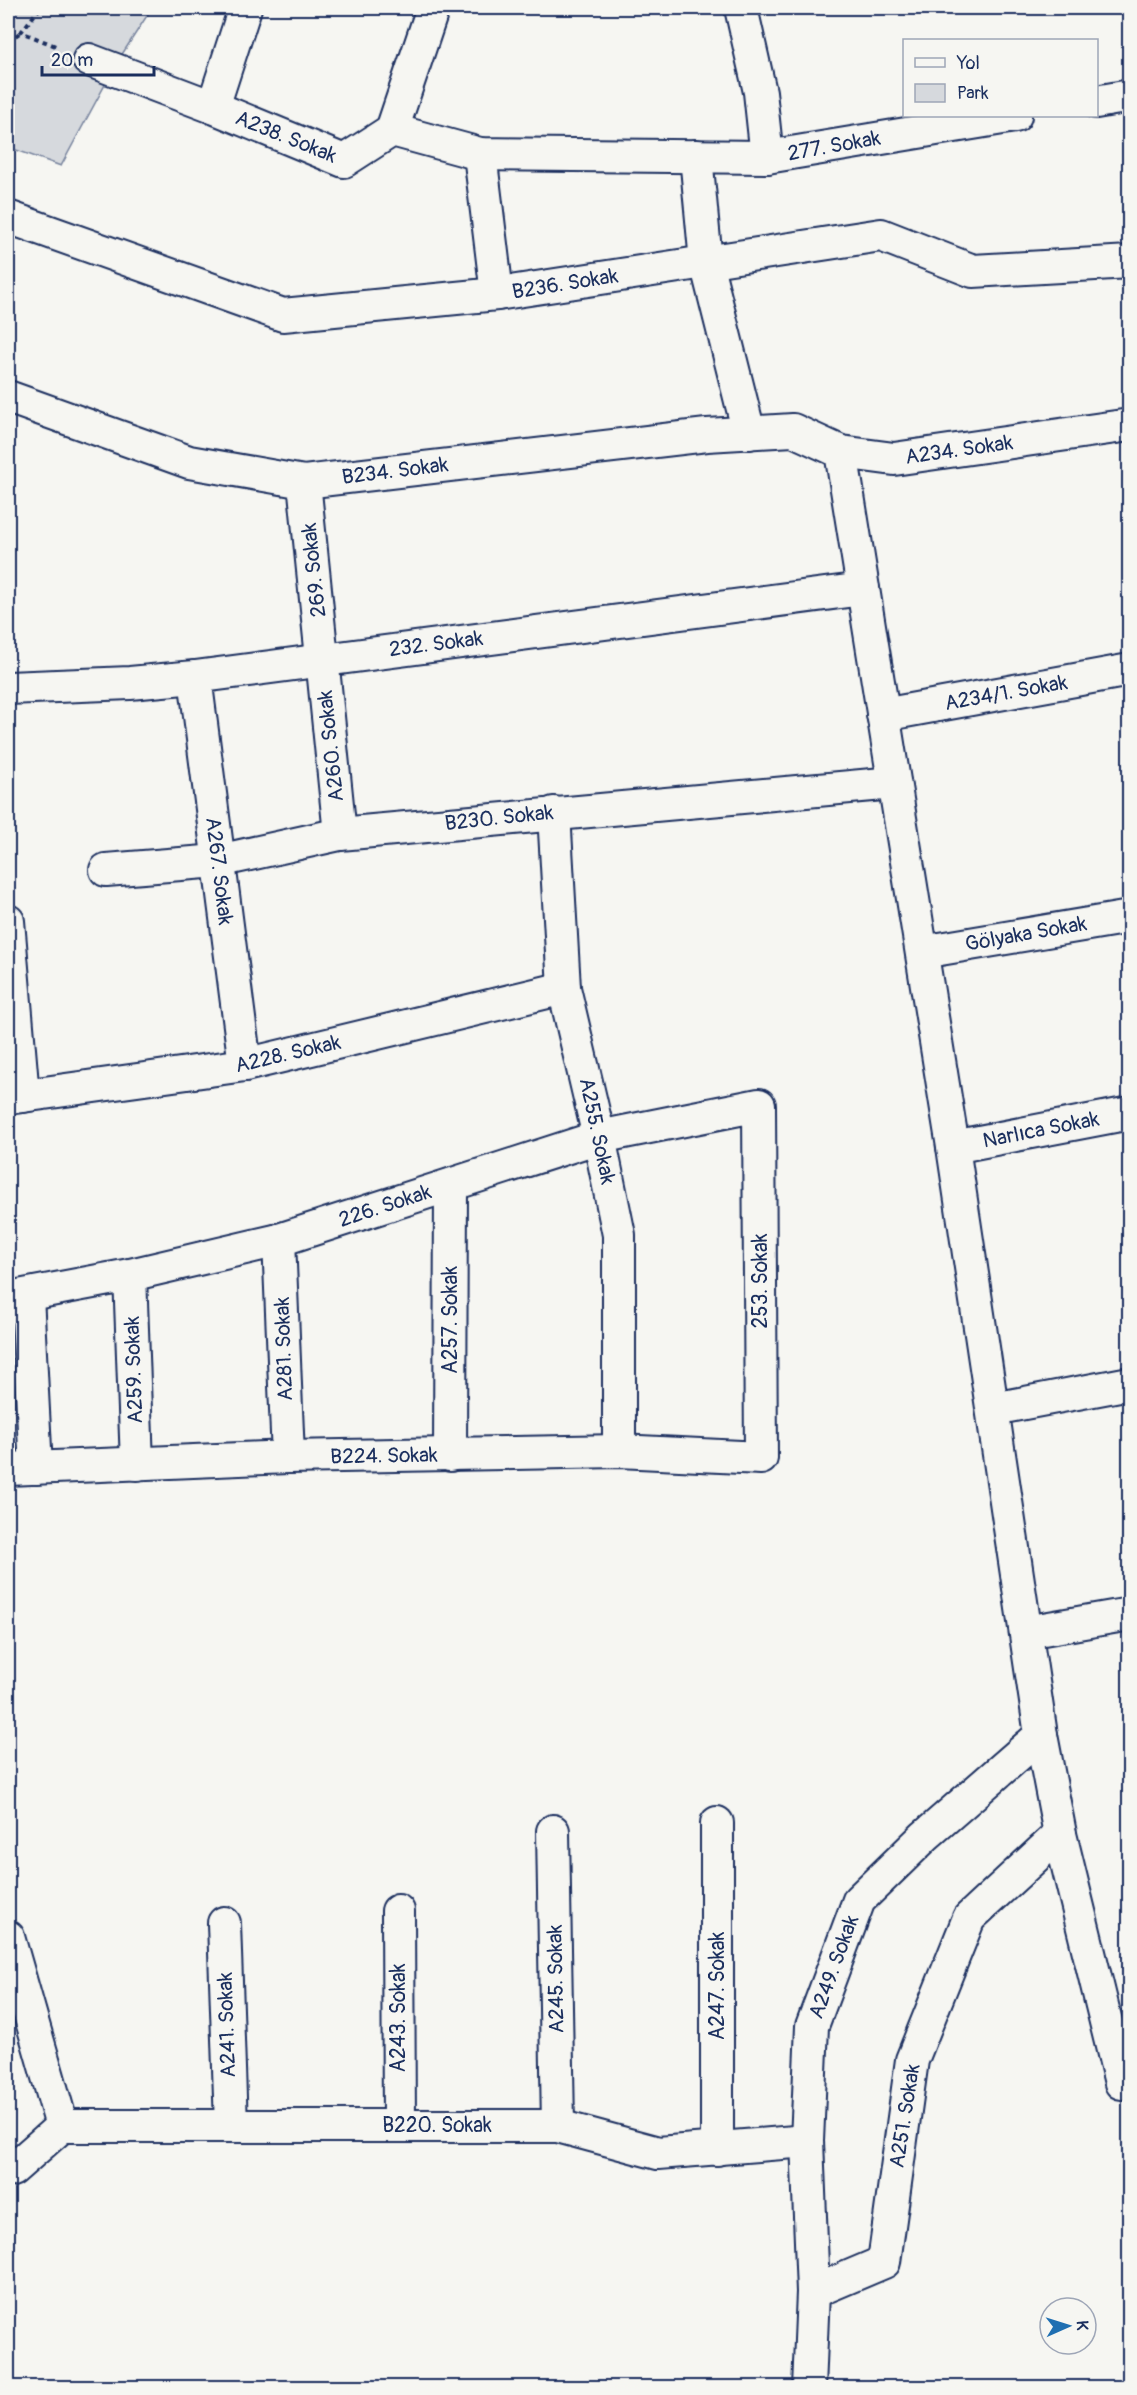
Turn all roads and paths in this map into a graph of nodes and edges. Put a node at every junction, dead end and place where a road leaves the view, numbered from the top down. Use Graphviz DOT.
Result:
graph roads {
  1 [pos="40,8"];
  2 [pos="245,8"];
  3 [pos="433,8"];
  4 [pos="741,8"];
  5 [pos="21,32"];
  6 [pos="8,41"];
  7 [pos="89,60"];
  8 [pos="1130,96"];
  9 [pos="1098,102"];
  10 [pos="213,107"];
  11 [pos="1009,117"];
  12 [pos="392,130"];
  13 [pos="480,153"];
  14 [pos="696,156"];
  15 [pos="766,157"];
  16 [pos="8,217"];
  17 [pos="706,262"];
  18 [pos="1130,262"];
  19 [pos="497,294"];
  20 [pos="8,397"];
  21 [pos="1130,425"];
  22 [pos="793,430"];
  23 [pos="749,433"];
  24 [pos="841,452"];
  25 [pos="304,482"];
  26 [pos="863,589"];
  27 [pos="323,658"];
  28 [pos="1130,670"];
  29 [pos="195,676"];
  30 [pos="8,688"];
  31 [pos="884,715"];
  32 [pos="894,783"];
  33 [pos="554,813"];
  34 [pos="340,834"];
  35 [pos="218,861"];
  36 [pos="106,870"];
  37 [pos="1130,917"];
  38 [pos="8,921"];
  39 [pos="922,952"];
  40 [pos="564,988"];
  41 [pos="245,1065"];
  42 [pos="15,1097"];
  43 [pos="759,1105"];
  44 [pos="1130,1113"];
  45 [pos="599,1137"];
  46 [pos="953,1147"];
  47 [pos="451,1185"];
  48 [pos="279,1240"];
  49 [pos="130,1275"];
  50 [pos="17,1297"];
  51 [pos="1130,1383"];
  52 [pos="993,1409"];
  53 [pos="619,1451"];
  54 [pos="450,1455"];
  55 [pos="288,1457"];
  56 [pos="761,1458"];
  57 [pos="138,1464"];
  58 [pos="22,1468"];
  59 [pos="1130,1614"];
  60 [pos="1026,1632"];
  61 [pos="1041,1735"];
  62 [pos="717,1823"];
  63 [pos="553,1831"];
  64 [pos="1060,1834"];
  65 [pos="398,1911"];
  66 [pos="224,1923"];
  67 [pos="8,1937"];
  68 [pos="1130,2082"];
  69 [pos="399,2125"];
  70 [pos="62,2126"];
  71 [pos="231,2126"];
  72 [pos="558,2126"];
  73 [pos="807,2141"];
  74 [pos="717,2149"];
  75 [pos="8,2171"];
  76 [pos="813,2292"];
  77 [pos="809,2388"];
  1 -- 5 [label="path"];
  2 -- 10 [label="street"];
  3 -- 12 [label="street"];
  4 -- 15 [label="street, 277. Sokak"];
  5 -- 6 [label="path"];
  5 -- 7 [label="path"];
  7 -- 10 [label="street, A238. Sokak"];
  8 -- 9 [label="street"];
  10 -- 12 [label="street, A238. Sokak"];
  11 -- 15 [label="street, 277. Sokak"];
  12 -- 13 [label="street"];
  13 -- 14 [label="street"];
  13 -- 19 [label="street"];
  14 -- 15 [label="street"];
  14 -- 17 [label="street"];
  16 -- 19 [label="street, B236. Sokak"];
  17 -- 18 [label="street, B236. Sokak"];
  17 -- 19 [label="street, B236. Sokak"];
  17 -- 23 [label="street"];
  20 -- 25 [label="street, B234. Sokak"];
  21 -- 24 [label="street, A234. Sokak"];
  22 -- 23 [label="street, B234. Sokak"];
  22 -- 24 [label="street, A234. Sokak"];
  23 -- 25 [label="street, B234. Sokak"];
  24 -- 26 [label="street"];
  25 -- 27 [label="street, 269. Sokak"];
  26 -- 27 [label="street, 232. Sokak"];
  26 -- 31 [label="street"];
  27 -- 29 [label="street, 232. Sokak"];
  27 -- 34 [label="street, A260. Sokak"];
  28 -- 31 [label="street, A234/1. Sokak"];
  29 -- 30 [label="street, 232. Sokak"];
  29 -- 35 [label="street, A267. Sokak"];
  31 -- 32 [label="street"];
  32 -- 33 [label="street, B230. Sokak"];
  32 -- 39 [label="street"];
  33 -- 34 [label="street, B230. Sokak"];
  33 -- 40 [label="street, A255. Sokak"];
  34 -- 35 [label="street, B230. Sokak"];
  35 -- 36 [label="street, B230. Sokak"];
  35 -- 41 [label="street, A267. Sokak"];
  37 -- 39 [label="street, Gölyaka Sokak"];
  38 -- 42 [label="street"];
  39 -- 46 [label="street"];
  40 -- 41 [label="street, A228. Sokak"];
  40 -- 45 [label="street, A255. Sokak"];
  41 -- 42 [label="street, A228. Sokak"];
  43 -- 45 [label="street, 226. Sokak"];
  43 -- 56 [label="street, 253. Sokak"];
  44 -- 46 [label="street, Narlıca Sokak"];
  45 -- 47 [label="street, 226. Sokak"];
  45 -- 53 [label="street, A255. Sokak"];
  46 -- 52 [label="street"];
  47 -- 48 [label="street, 226. Sokak"];
  47 -- 54 [label="street, A257. Sokak"];
  48 -- 49 [label="street, 226. Sokak"];
  48 -- 55 [label="street, A281. Sokak"];
  49 -- 50 [label="street, 226. Sokak"];
  49 -- 57 [label="street, A259. Sokak"];
  50 -- 58 [label="street"];
  51 -- 52 [label="street"];
  52 -- 60 [label="street"];
  53 -- 54 [label="street, B224. Sokak"];
  53 -- 56 [label="street, B224. Sokak"];
  54 -- 55 [label="street, B224. Sokak"];
  55 -- 57 [label="street, B224. Sokak"];
  57 -- 58 [label="street, B224. Sokak"];
  59 -- 60 [label="street"];
  60 -- 61 [label="street"];
  61 -- 64 [label="street"];
  61 -- 73 [label="street, A249. Sokak"];
  62 -- 74 [label="street, A247. Sokak"];
  63 -- 72 [label="street, A245. Sokak"];
  64 -- 68 [label="street"];
  64 -- 76 [label="street, A251. Sokak"];
  65 -- 69 [label="street, A243. Sokak"];
  66 -- 71 [label="street, A241. Sokak"];
  67 -- 70 [label="street"];
  69 -- 71 [label="street, B220. Sokak"];
  69 -- 72 [label="street, B220. Sokak"];
  70 -- 71 [label="street, B220. Sokak"];
  70 -- 75 [label="street"];
  72 -- 74 [label="street, B220. Sokak"];
  73 -- 74 [label="street, B220. Sokak"];
  73 -- 76 [label="street, A249. Sokak"];
  76 -- 77 [label="street, A249. Sokak"];
}
